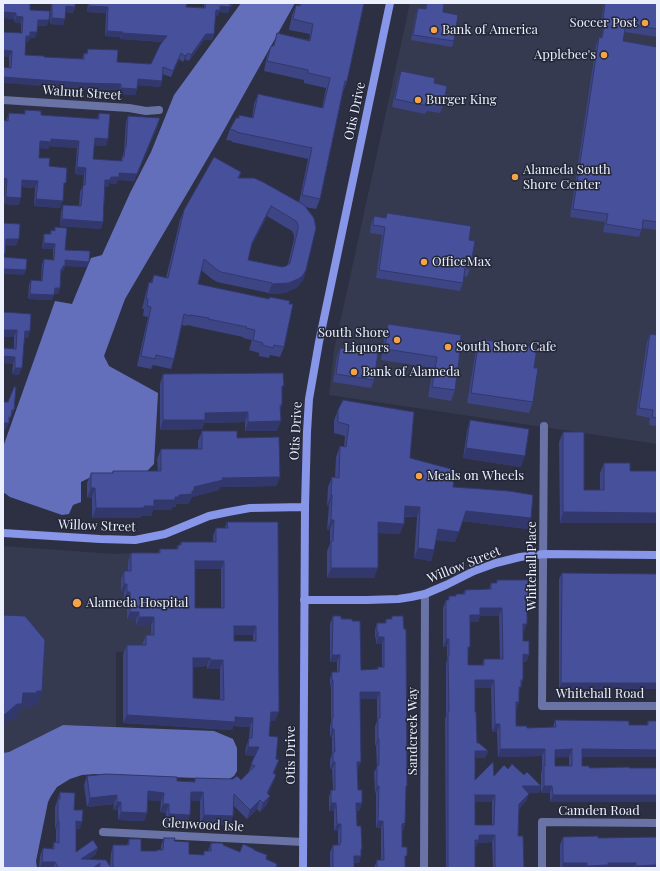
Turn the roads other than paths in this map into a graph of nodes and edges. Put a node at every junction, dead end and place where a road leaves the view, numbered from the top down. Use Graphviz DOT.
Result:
graph roads {
  1 [pos="390,3"];
  2 [pos="3,100"];
  3 [pos="159,110"];
  4 [pos="544,426"];
  5 [pos="304,507"];
  6 [pos="3,533"];
  7 [pos="544,554"];
  8 [pos="657,555"];
  9 [pos="425,594"];
  10 [pos="304,600"];
  11 [pos="542,706"];
  12 [pos="657,706"];
  13 [pos="657,823"];
  14 [pos="103,832"];
  15 [pos="302,842"];
  16 [pos="303,868"];
  17 [pos="424,868"];
  18 [pos="542,868"];
  1 -- 5 [label="main road, Otis Drive"];
  2 -- 3 [label="street, Walnut Street"];
  4 -- 7 [label="street, Whitehall Place"];
  5 -- 6 [label="main road, Willow Street"];
  5 -- 10 [label="main road, Otis Drive"];
  7 -- 8 [label="main road, Willow Street"];
  7 -- 9 [label="main road, Willow Street"];
  7 -- 11 [label="street, Whitehall Place"];
  9 -- 10 [label="main road, Willow Street"];
  9 -- 17 [label="street, Sandcreek Way"];
  10 -- 15 [label="main road, Otis Drive"];
  11 -- 12 [label="street, Whitehall Road"];
  13 -- 18 [label="street, Camden Road"];
  14 -- 15 [label="street, Glenwood Isle"];
  15 -- 16 [label="main road, Otis Drive"];
}
